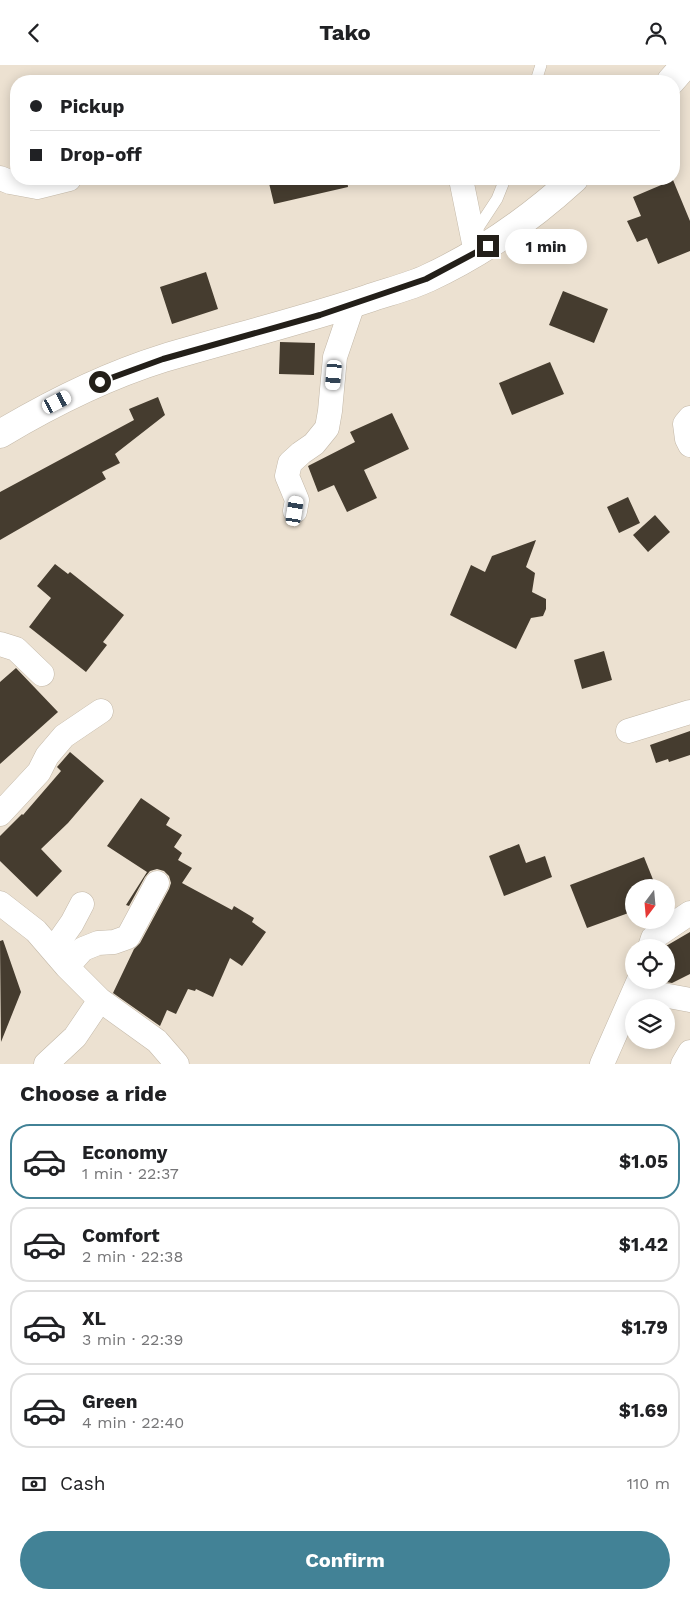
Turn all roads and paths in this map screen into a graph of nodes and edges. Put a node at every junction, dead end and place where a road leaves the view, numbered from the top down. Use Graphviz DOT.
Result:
graph roads {
  1 [pos="685,65"];
  2 [pos="676,75"];
  3 [pos="26,185"];
  4 [pos="44,185"];
  5 [pos="462,185"];
  6 [pos="503,185"];
  7 [pos="567,185"];
  8 [pos="474,245"];
  9 [pos="353,303"];
  10 [pos="690,418"];
  11 [pos="0,434"];
  12 [pos="690,445"];
  13 [pos="295,511"];
  14 [pos="0,644"];
  15 [pos="42,674"];
  16 [pos="101,711"];
  17 [pos="690,713"];
  18 [pos="628,731"];
  19 [pos="0,814"];
  20 [pos="157,883"];
  21 [pos="0,903"];
  22 [pos="82,905"];
  23 [pos="690,913"];
  24 [pos="653,939"];
  25 [pos="60,959"];
  26 [pos="635,989"];
  27 [pos="651,989"];
  28 [pos="100,1000"];
  29 [pos="690,1000"];
  30 [pos="690,1052"];
  31 [pos="46,1064"];
  32 [pos="177,1064"];
  33 [pos="602,1064"];
  34 [pos="683,1064"];
  1 -- 2 [label="main road"];
  3 -- 4 [label="street"];
  5 -- 8 [label="street"];
  6 -- 8 [label="lane"];
  7 -- 8 [label="main road"];
  8 -- 9 [label="main road"];
  9 -- 11 [label="main road"];
  9 -- 13 [label="street"];
  10 -- 12 [label="street"];
  14 -- 15 [label="street"];
  16 -- 19 [label="street"];
  17 -- 18 [label="street"];
  20 -- 25 [label="street"];
  21 -- 25 [label="street"];
  22 -- 25 [label="street"];
  23 -- 24 [label="street"];
  25 -- 28 [label="street"];
  26 -- 33 [label="street"];
  27 -- 29 [label="street"];
  28 -- 31 [label="street"];
  28 -- 32 [label="street"];
  30 -- 34 [label="street"];
}
